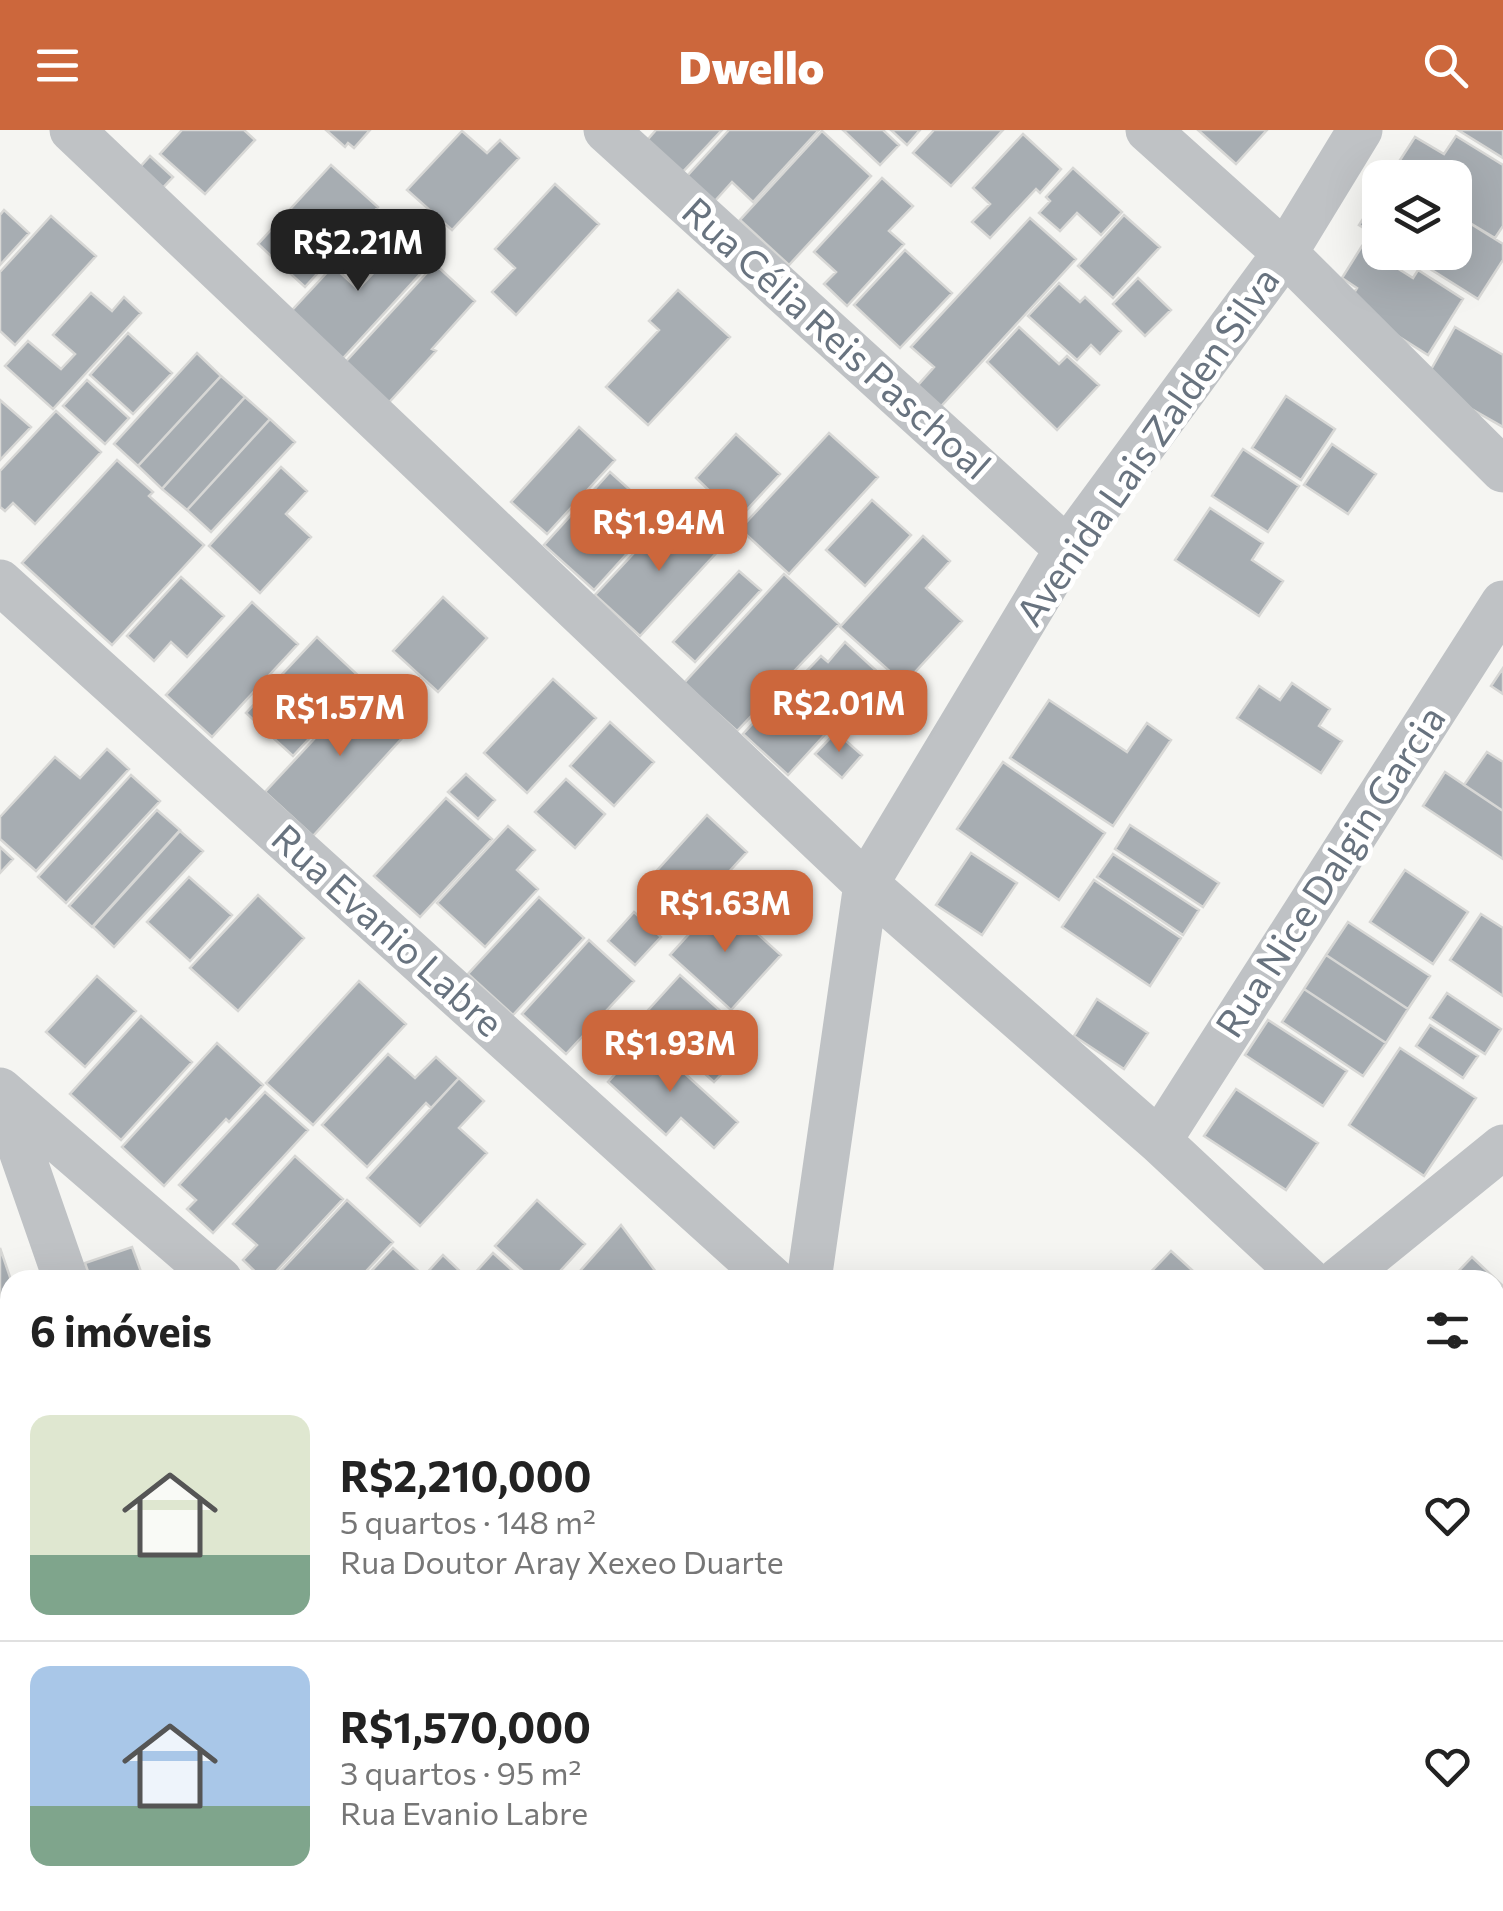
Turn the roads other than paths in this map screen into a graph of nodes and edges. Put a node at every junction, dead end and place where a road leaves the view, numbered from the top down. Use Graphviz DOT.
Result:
graph roads {
  1 [pos="72,130"];
  2 [pos="606,130"];
  3 [pos="1148,130"];
  4 [pos="1360,130"];
  5 [pos="1284,253"];
  6 [pos="1503,470"];
  7 [pos="1067,549"];
  8 [pos="0,582"];
  9 [pos="1503,603"];
  10 [pos="866,884"];
  11 [pos="0,1090"];
  12 [pos="1158,1141"];
  13 [pos="1503,1147"];
  14 [pos="63,1270"];
  15 [pos="208,1270"];
  16 [pos="762,1270"];
  17 [pos="810,1270"];
  18 [pos="1297,1270"];
  19 [pos="1351,1270"];
  1 -- 10 [label="street"];
  2 -- 7 [label="street, Rua Célia Reis Paschoal"];
  3 -- 5 [label="street"];
  4 -- 5 [label="street, Avenida Lais Zalden Silva"];
  5 -- 6 [label="street"];
  5 -- 7 [label="street, Avenida Lais Zalden Silva"];
  7 -- 10 [label="street, Avenida Lais Zalden Silva"];
  8 -- 16 [label="street, Rua Evanio Labre"];
  9 -- 12 [label="street, Rua Nice Dalgin Garcia"];
  10 -- 12 [label="street"];
  10 -- 17 [label="street, Avenida Lais Zalden Silva"];
  11 -- 14 [label="street"];
  11 -- 15 [label="street"];
  12 -- 18 [label="street"];
  13 -- 19 [label="street"];
}
